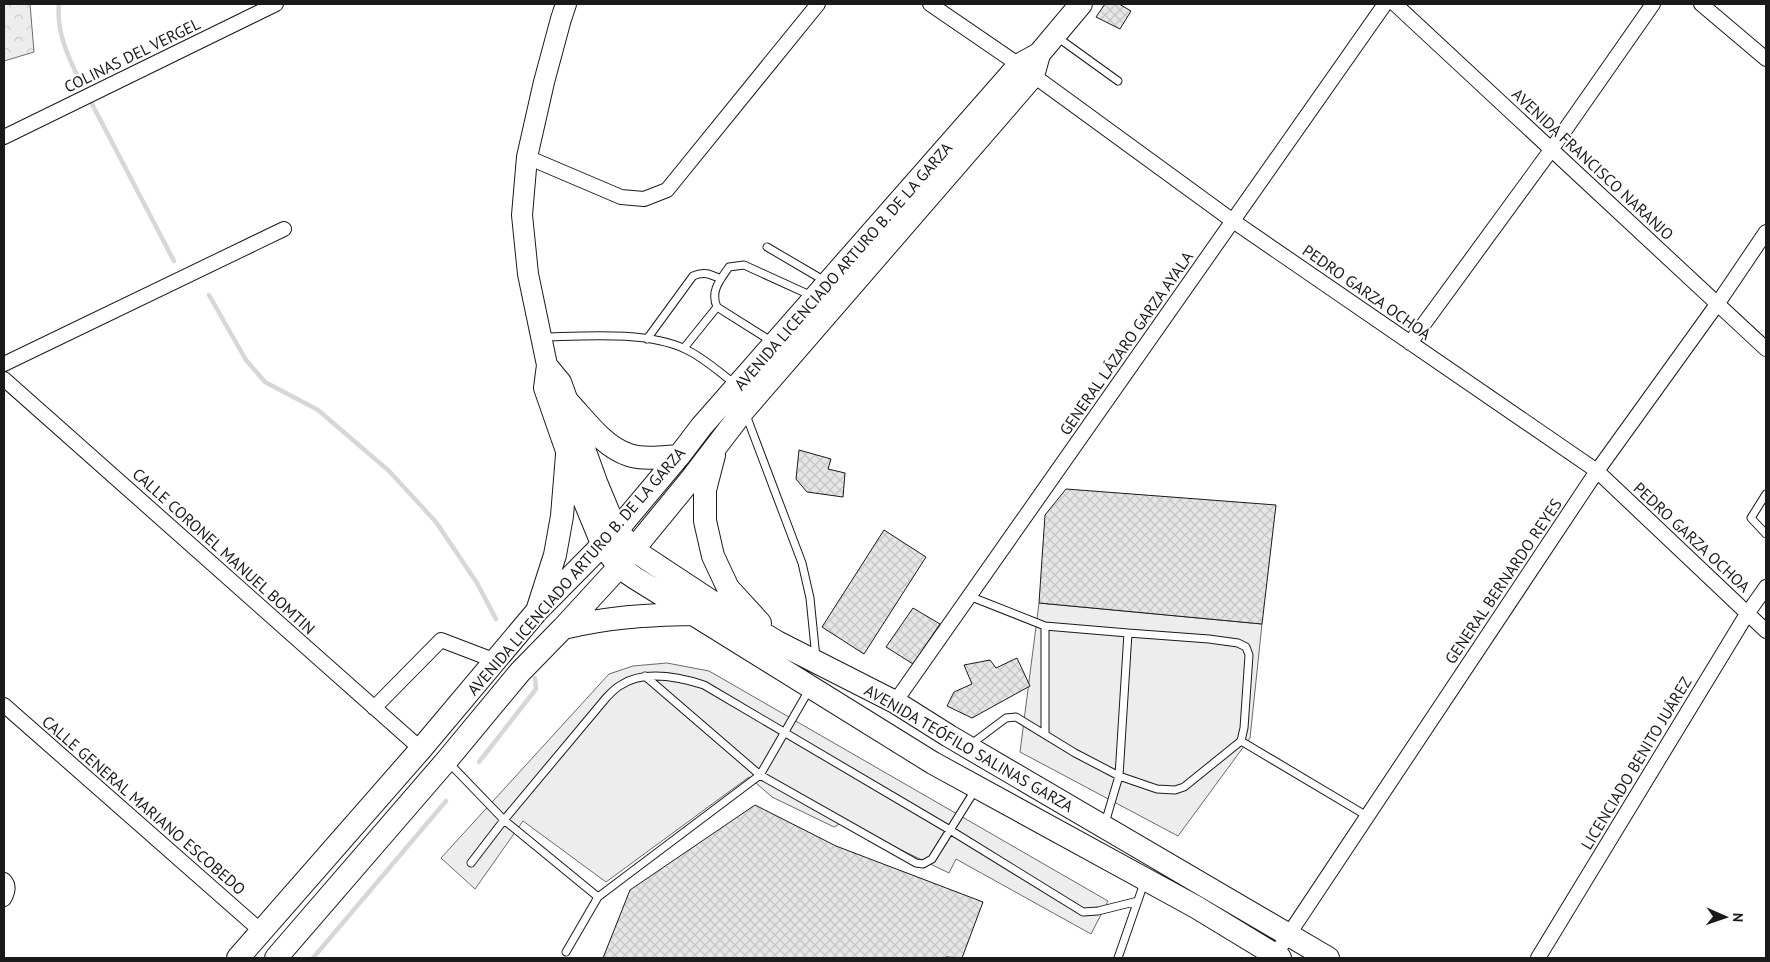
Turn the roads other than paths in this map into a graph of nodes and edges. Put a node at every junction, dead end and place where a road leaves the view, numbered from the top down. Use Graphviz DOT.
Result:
graph roads {
  1 [pos="276,4"];
  2 [pos="566,4"];
  3 [pos="818,4"];
  4 [pos="930,4"];
  5 [pos="1081,4"];
  6 [pos="1385,4"];
  7 [pos="1395,4"];
  8 [pos="1653,4"];
  9 [pos="1701,4"];
  10 [pos="1054,35"];
  11 [pos="1766,59"];
  12 [pos="1026,71"];
  13 [pos="1118,81"];
  14 [pos="4,137"];
  15 [pos="1551,150"];
  16 [pos="527,157"];
  17 [pos="1233,221"];
  18 [pos="284,229"];
  19 [pos="1766,232"];
  20 [pos="767,247"];
  21 [pos="720,279"];
  22 [pos="821,290"];
  23 [pos="1718,303"];
  24 [pos="717,307"];
  25 [pos="541,337"];
  26 [pos="648,339"];
  27 [pos="774,343"];
  28 [pos="1410,343"];
  29 [pos="684,348"];
  30 [pos="1766,350"];
  31 [pos="4,364"];
  32 [pos="547,365"];
  33 [pos="4,379"];
  34 [pos="741,398"];
  35 [pos="568,402"];
  36 [pos="717,444"];
  37 [pos="567,455"];
  38 [pos="679,456"];
  39 [pos="1597,471"];
  40 [pos="1766,494"];
  41 [pos="1766,534"];
  42 [pos="610,538"];
  43 [pos="632,549"];
  44 [pos="619,567"];
  45 [pos="1766,587"];
  46 [pos="969,596"];
  47 [pos="537,611"];
  48 [pos="692,614"];
  49 [pos="1747,614"];
  50 [pos="1045,626"];
  51 [pos="563,628"];
  52 [pos="1766,631"];
  53 [pos="1128,634"];
  54 [pos="778,642"];
  55 [pos="496,661"];
  56 [pos="816,662"];
  57 [pos="645,676"];
  58 [pos="810,688"];
  59 [pos="895,702"];
  60 [pos="4,704"];
  61 [pos="460,704"];
  62 [pos="374,708"];
  63 [pos="785,732"];
  64 [pos="1044,734"];
  65 [pos="1241,741"];
  66 [pos="958,742"];
  67 [pos="421,749"];
  68 [pos="447,760"];
  69 [pos="933,762"];
  70 [pos="401,771"];
  71 [pos="760,775"];
  72 [pos="1119,776"];
  73 [pos="977,788"];
  74 [pos="1367,816"];
  75 [pos="504,820"];
  76 [pos="1104,827"];
  77 [pos="950,830"];
  78 [pos="471,863"];
  79 [pos="4,880"];
  80 [pos="1142,890"];
  81 [pos="598,897"];
  82 [pos="4,899"];
  83 [pos="313,914"];
  84 [pos="261,931"];
  85 [pos="1288,935"];
  86 [pos="566,952"];
  87 [pos="1278,957"];
  88 [pos="238,958"];
  89 [pos="260,958"];
  90 [pos="276,958"];
  91 [pos="1118,958"];
  92 [pos="1328,958"];
  93 [pos="1538,958"];
  1 -- 14 [label="street, COLINAS DEL VERGEL"];
  2 -- 16 [label="main road"];
  3 -- 16 [label="street"];
  4 -- 12 [label="street, PEDRO GARZA OCHOA"];
  5 -- 10 [label="main road, AVENIDA LICENCIADO ARTURO B. DE LA GARZA"];
  6 -- 17 [label="street, GENERAL LÁZARO GARZA AYALA"];
  7 -- 15 [label="street, AVENIDA FRANCISCO NARANJO"];
  8 -- 15 [label="street"];
  9 -- 11 [label="street"];
  10 -- 12 [label="main road, AVENIDA LICENCIADO ARTURO B. DE LA GARZA"];
  10 -- 13 [label="lane"];
  12 -- 17 [label="street, PEDRO GARZA OCHOA"];
  12 -- 22 [label="main road, AVENIDA LICENCIADO ARTURO B. DE LA GARZA"];
  12 -- 34 [label="main road, AVENIDA LICENCIADO ARTURO B. DE LA GARZA"];
  15 -- 23 [label="street, AVENIDA FRANCISCO NARANJO"];
  15 -- 28 [label="street"];
  16 -- 25 [label="main road"];
  17 -- 28 [label="street, PEDRO GARZA OCHOA"];
  17 -- 46 [label="street, GENERAL LÁZARO GARZA AYALA"];
  18 -- 31 [label="street"];
  19 -- 23 [label="street, GENERAL BERNARDO REYES"];
  20 -- 22 [label="lane"];
  21 -- 22 [label="lane"];
  21 -- 24 [label="lane"];
  21 -- 26 [label="lane"];
  22 -- 27 [label="main road, AVENIDA LICENCIADO ARTURO B. DE LA GARZA"];
  23 -- 30 [label="street, AVENIDA FRANCISCO NARANJO"];
  23 -- 39 [label="street, GENERAL BERNARDO REYES"];
  24 -- 27 [label="lane"];
  24 -- 29 [label="lane"];
  25 -- 26 [label="lane"];
  25 -- 32 [label="main road"];
  26 -- 29 [label="lane"];
  27 -- 34 [label="main road, AVENIDA LICENCIADO ARTURO B. DE LA GARZA"];
  28 -- 39 [label="street, PEDRO GARZA OCHOA"];
  29 -- 34 [label="lane"];
  32 -- 35 [label="main road"];
  32 -- 37 [label="main road"];
  33 -- 62 [label="street, CALLE CORONEL MANUEL BOMTIN"];
  34 -- 36 [label="main road, AVENIDA LICENCIADO ARTURO B. DE LA GARZA"];
  34 -- 38 [label="main road, AVENIDA LICENCIADO ARTURO B. DE LA GARZA"];
  34 -- 56 [label="lane"];
  35 -- 38 [label="main road"];
  35 -- 42 [label="main road"];
  36 -- 43 [label="main road, AVENIDA LICENCIADO ARTURO B. DE LA GARZA"];
  36 -- 54 [label="main road"];
  37 -- 42 [label="main road"];
  37 -- 47 [label="main road"];
  38 -- 42 [label="main road, AVENIDA LICENCIADO ARTURO B. DE LA GARZA"];
  39 -- 49 [label="street, PEDRO GARZA OCHOA"];
  39 -- 74 [label="street, GENERAL BERNARDO REYES"];
  40 -- 41 [label="lane"];
  42 -- 43 [label="main road, AVENIDA TEÓFILO SALINAS GARZA"];
  42 -- 44 [label="main road, AVENIDA TEÓFILO SALINAS GARZA"];
  42 -- 47 [label="main road, AVENIDA LICENCIADO ARTURO B. DE LA GARZA"];
  43 -- 44 [label="main road, AVENIDA LICENCIADO ARTURO B. DE LA GARZA"];
  43 -- 54 [label="main road, AVENIDA TEÓFILO SALINAS GARZA"];
  44 -- 48 [label="main road, AVENIDA TEÓFILO SALINAS GARZA"];
  44 -- 51 [label="main road, AVENIDA LICENCIADO ARTURO B. DE LA GARZA"];
  45 -- 49 [label="street, LICENCIADO BENITO JUÁREZ"];
  46 -- 50 [label="lane"];
  46 -- 59 [label="street, GENERAL LÁZARO GARZA AYALA"];
  47 -- 55 [label="main road, AVENIDA LICENCIADO ARTURO B. DE LA GARZA"];
  48 -- 51 [label="main road"];
  48 -- 58 [label="main road, AVENIDA TEÓFILO SALINAS GARZA"];
  49 -- 52 [label="street, PEDRO GARZA OCHOA"];
  49 -- 93 [label="street, LICENCIADO BENITO JUÁREZ"];
  50 -- 53 [label="lane"];
  50 -- 64 [label="lane"];
  51 -- 68 [label="main road, AVENIDA LICENCIADO ARTURO B. DE LA GARZA"];
  53 -- 65 [label="lane"];
  53 -- 72 [label="lane"];
  54 -- 56 [label="main road, AVENIDA TEÓFILO SALINAS GARZA"];
  55 -- 61 [label="main road, AVENIDA LICENCIADO ARTURO B. DE LA GARZA"];
  55 -- 62 [label="street"];
  56 -- 59 [label="main road, AVENIDA TEÓFILO SALINAS GARZA"];
  57 -- 63 [label="lane"];
  57 -- 71 [label="lane"];
  57 -- 75 [label="lane"];
  58 -- 63 [label="lane"];
  58 -- 69 [label="main road, AVENIDA TEÓFILO SALINAS GARZA"];
  59 -- 66 [label="main road, AVENIDA TEÓFILO SALINAS GARZA"];
  60 -- 84 [label="street, CALLE GENERAL MARIANO ESCOBEDO"];
  61 -- 67 [label="main road, AVENIDA LICENCIADO ARTURO B. DE LA GARZA"];
  61 -- 68 [label="main road"];
  62 -- 67 [label="street, CALLE CORONEL MANUEL BOMTIN"];
  63 -- 71 [label="lane"];
  63 -- 77 [label="lane"];
  64 -- 66 [label="lane"];
  64 -- 72 [label="lane"];
  65 -- 72 [label="lane"];
  65 -- 74 [label="lane"];
  66 -- 69 [label="main road"];
  66 -- 76 [label="main road, AVENIDA TEÓFILO SALINAS GARZA"];
  67 -- 70 [label="main road, AVENIDA LICENCIADO ARTURO B. DE LA GARZA"];
  68 -- 70 [label="main road"];
  68 -- 75 [label="lane"];
  68 -- 83 [label="main road, AVENIDA LICENCIADO ARTURO B. DE LA GARZA"];
  69 -- 73 [label="main road, AVENIDA TEÓFILO SALINAS GARZA"];
  70 -- 84 [label="main road, AVENIDA LICENCIADO ARTURO B. DE LA GARZA"];
  71 -- 77 [label="lane"];
  71 -- 81 [label="lane"];
  72 -- 76 [label="lane"];
  73 -- 77 [label="lane"];
  73 -- 80 [label="main road, AVENIDA TEÓFILO SALINAS GARZA"];
  74 -- 85 [label="street, GENERAL BERNARDO REYES"];
  75 -- 78 [label="lane"];
  75 -- 81 [label="lane"];
  76 -- 85 [label="main road, AVENIDA TEÓFILO SALINAS GARZA"];
  77 -- 80 [label="lane"];
  79 -- 82 [label="street"];
  80 -- 87 [label="main road, AVENIDA TEÓFILO SALINAS GARZA"];
  80 -- 91 [label="lane"];
  81 -- 86 [label="lane"];
  83 -- 84 [label="main road"];
  83 -- 90 [label="main road, AVENIDA LICENCIADO ARTURO B. DE LA GARZA"];
  84 -- 88 [label="main road, AVENIDA LICENCIADO ARTURO B. DE LA GARZA"];
  84 -- 89 [label="main road"];
  85 -- 87 [label="street, GENERAL BERNARDO REYES"];
  85 -- 92 [label="main road, AVENIDA TEÓFILO SALINAS GARZA"];
}
